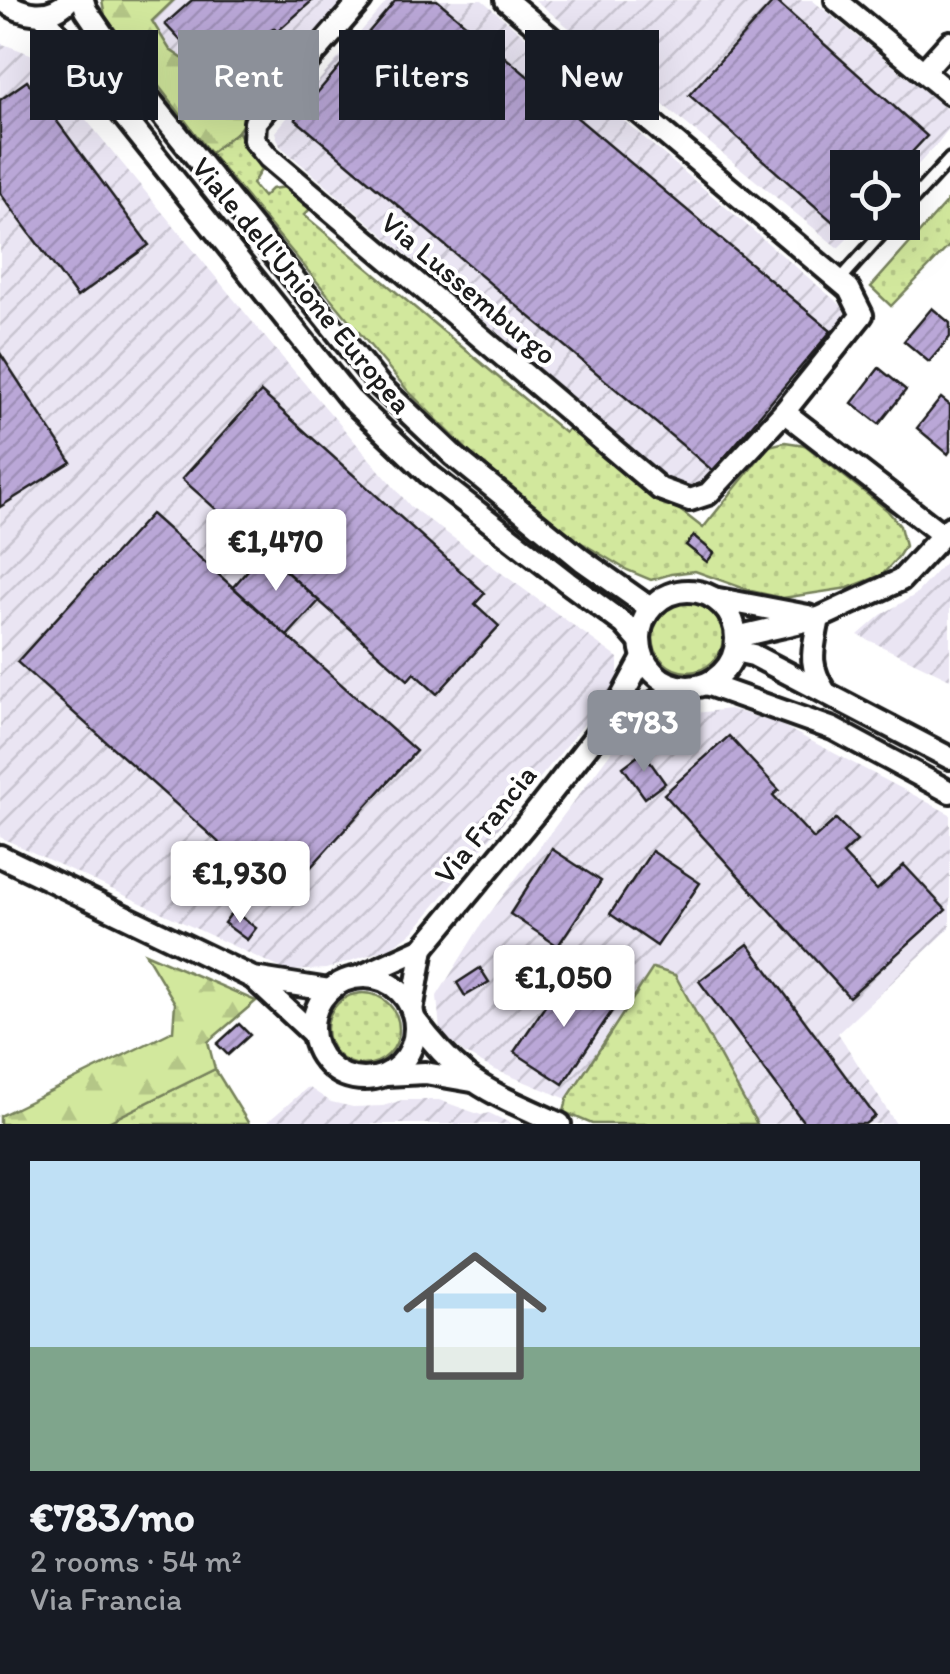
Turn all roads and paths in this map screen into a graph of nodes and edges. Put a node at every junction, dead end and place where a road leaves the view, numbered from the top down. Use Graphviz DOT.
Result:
graph roads {
  1 [pos="2,0"];
  2 [pos="69,0"];
  3 [pos="83,0"];
  4 [pos="362,0"];
  5 [pos="506,0"];
  6 [pos="836,0"];
  7 [pos="42,14"];
  8 [pos="950,42"];
  9 [pos="923,72"];
  10 [pos="950,94"];
  11 [pos="950,159"];
  12 [pos="920,192"];
  13 [pos="875,240"];
  14 [pos="838,280"];
  15 [pos="784,412"];
  16 [pos="947,531"];
  17 [pos="712,598"];
  18 [pos="650,608"];
  19 [pos="820,618"];
  20 [pos="735,644"];
  21 [pos="641,650"];
  22 [pos="706,684"];
  23 [pos="680,687"];
  24 [pos="825,692"];
  25 [pos="594,738"];
  26 [pos="950,758"];
  27 [pos="950,792"];
  28 [pos="0,856"];
  29 [pos="423,948"];
  30 [pos="359,977"];
  31 [pos="252,978"];
  32 [pos="329,990"];
  33 [pos="414,1016"];
  34 [pos="312,1033"];
  35 [pos="383,1075"];
  36 [pos="478,1083"];
  37 [pos="560,1124"];
  1 -- 7 [label="street"];
  2 -- 7 [label="street"];
  3 -- 18 [label="street, Viale dell'Unione Europea"];
  4 -- 15 [label="street, Via Lussemburgo"];
  5 -- 14 [label="street, Via Lussemburgo"];
  6 -- 9 [label="street"];
  7 -- 21 [label="street, Viale dell'Unione Europea"];
  8 -- 9 [label="street"];
  9 -- 10 [label="street"];
  11 -- 12 [label="lane"];
  13 -- 14 [label="lane"];
  14 -- 15 [label="street, Via Lussemburgo"];
  15 -- 16 [label="street"];
  16 -- 19 [label="street"];
  17 -- 18 [label="street"];
  17 -- 19 [label="street"];
  17 -- 20 [label="street"];
  18 -- 21 [label="street"];
  19 -- 20 [label="street"];
  19 -- 24 [label="street"];
  20 -- 22 [label="street"];
  20 -- 24 [label="street"];
  21 -- 23 [label="street, Viale dell'Unione Europea"];
  21 -- 25 [label="street, Via Francia"];
  22 -- 23 [label="street"];
  22 -- 27 [label="street"];
  23 -- 25 [label="street, Via Francia"];
  24 -- 26 [label="street"];
  25 -- 29 [label="street, Via Francia"];
  28 -- 31 [label="street"];
  29 -- 30 [label="street, Via Francia"];
  29 -- 33 [label="street, Via Francia"];
  30 -- 32 [label="street"];
  30 -- 33 [label="street"];
  31 -- 32 [label="street"];
  31 -- 34 [label="street"];
  32 -- 34 [label="street"];
  33 -- 35 [label="street"];
  33 -- 36 [label="street"];
  34 -- 35 [label="street"];
  35 -- 36 [label="street"];
  36 -- 37 [label="street"];
}
